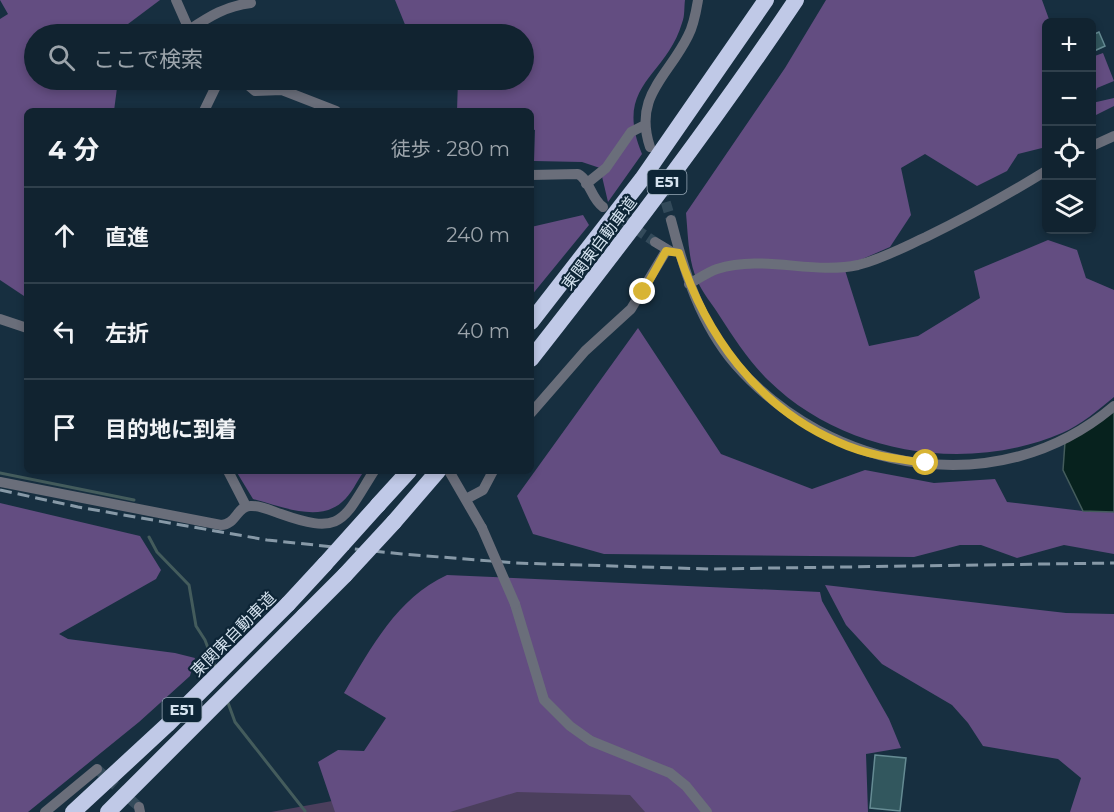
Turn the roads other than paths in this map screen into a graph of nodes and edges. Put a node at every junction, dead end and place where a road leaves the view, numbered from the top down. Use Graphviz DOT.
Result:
graph roads {
  1 [pos="176,0"];
  2 [pos="698,0"];
  3 [pos="765,0"];
  4 [pos="796,0"];
  5 [pos="251,3"];
  6 [pos="186,24"];
  7 [pos="200,24"];
  8 [pos="214,90"];
  9 [pos="254,90"];
  10 [pos="282,90"];
  11 [pos="282,90"];
  12 [pos="205,108"];
  13 [pos="328,108"];
  14 [pos="645,125"];
  15 [pos="1114,136"];
  16 [pos="1096,144"];
  17 [pos="650,147"];
  18 [pos="1042,174"];
  19 [pos="534,175"];
  20 [pos="586,184"];
  21 [pos="603,207"];
  22 [pos="671,220"];
  23 [pos="655,242"];
  24 [pos="666,251"];
  25 [pos="679,253"];
  26 [pos="689,284"];
  27 [pos="534,318"];
  28 [pos="0,319"];
  29 [pos="24,327"];
  30 [pos="534,355"];
  31 [pos="1114,406"];
  32 [pos="534,410"];
  33 [pos="230,474"];
  34 [pos="372,474"];
  35 [pos="406,474"];
  36 [pos="435,474"];
  37 [pos="451,474"];
  38 [pos="491,474"];
  39 [pos="0,482"];
  40 [pos="464,496"];
  41 [pos="246,506"];
  42 [pos="97,770"];
  43 [pos="45,812"];
  44 [pos="73,812"];
  45 [pos="108,812"];
  46 [pos="707,812"];
  1 -- 6 [label="street"];
  2 -- 14 [label="street"];
  3 -- 27 [label="highway, 東関東自動車道 / E51"];
  4 -- 30 [label="highway, 東関東自動車道 / E51"];
  5 -- 7 [label="street"];
  8 -- 12 [label="street"];
  9 -- 10 [label="street"];
  11 -- 13 [label="street"];
  14 -- 17 [label="street"];
  14 -- 20 [label="street"];
  15 -- 16 [label="street"];
  18 -- 26 [label="street"];
  19 -- 20 [label="street"];
  20 -- 21 [label="street"];
  22 -- 25 [label="street"];
  23 -- 24 [label="street"];
  24 -- 25 [label="street"];
  24 -- 32 [label="street"];
  25 -- 26 [label="street"];
  26 -- 31 [label="street"];
  28 -- 29 [label="street"];
  33 -- 41 [label="street"];
  34 -- 41 [label="street"];
  35 -- 44 [label="highway, 東関東自動車道 / E51, bridge"];
  36 -- 45 [label="highway, E51, bridge"];
  37 -- 40 [label="street"];
  38 -- 40 [label="street"];
  39 -- 41 [label="street"];
  40 -- 46 [label="street, bridge"];
  42 -- 43 [label="street"];
}
